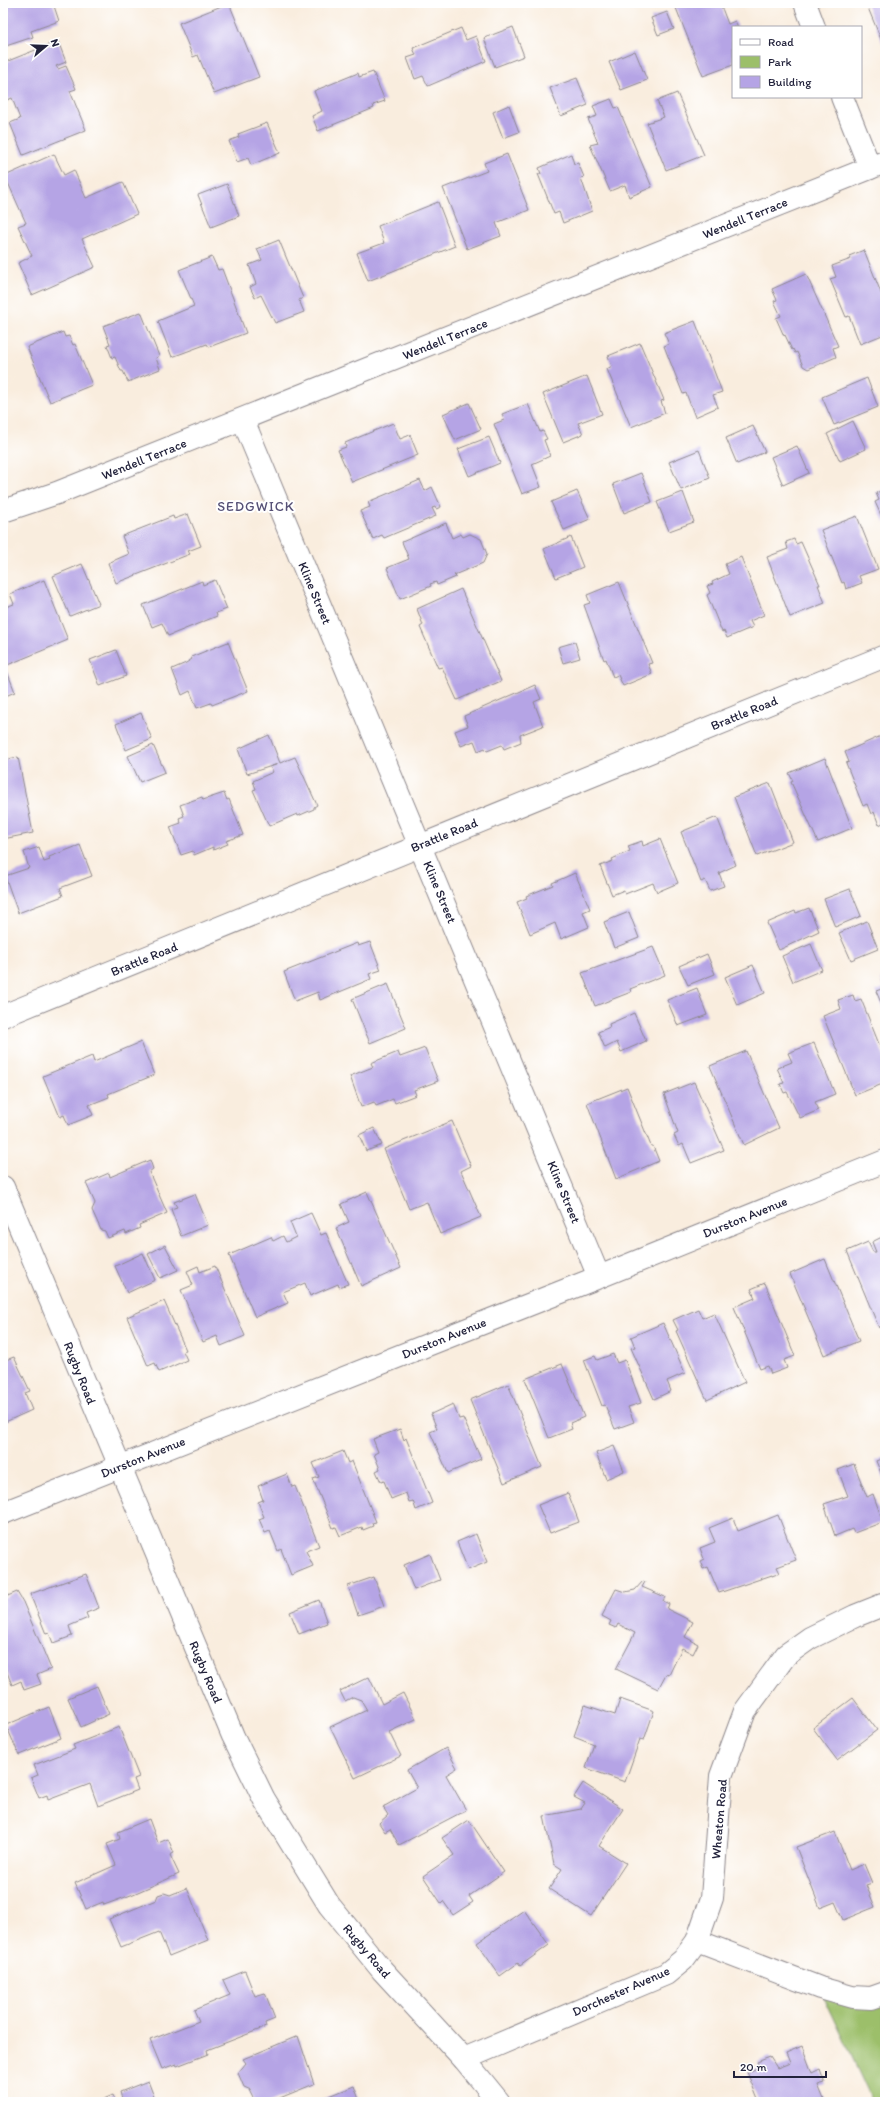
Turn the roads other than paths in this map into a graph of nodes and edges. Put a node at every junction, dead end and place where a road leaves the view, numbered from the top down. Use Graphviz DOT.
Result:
graph roads {
  1 [pos="805,3"];
  2 [pos="814,26"];
  3 [pos="843,98"];
  4 [pos="878,165"];
  5 [pos="243,420"];
  6 [pos="3,511"];
  7 [pos="885,656"];
  8 [pos="420,845"];
  9 [pos="3,1016"];
  10 [pos="885,1161"];
  11 [pos="3,1187"];
  12 [pos="599,1277"];
  13 [pos="119,1467"];
  14 [pos="3,1513"];
  15 [pos="885,1604"];
  16 [pos="697,1941"];
  17 [pos="885,1993"];
  18 [pos="464,2059"];
  19 [pos="499,2102"];
  1 -- 2 [label="street"];
  3 -- 4 [label="street"];
  4 -- 5 [label="street, Wendell Terrace"];
  5 -- 6 [label="street, Wendell Terrace"];
  5 -- 8 [label="street, Kline Street"];
  7 -- 8 [label="street, Brattle Road"];
  8 -- 9 [label="street, Brattle Road"];
  8 -- 12 [label="street, Kline Street"];
  10 -- 12 [label="street, Durston Avenue"];
  11 -- 13 [label="street, Rugby Road"];
  12 -- 13 [label="street, Durston Avenue"];
  13 -- 14 [label="street, Durston Avenue"];
  13 -- 18 [label="street, Rugby Road"];
  15 -- 16 [label="street, Wheaton Road"];
  16 -- 17 [label="street"];
  16 -- 18 [label="street, Dorchester Avenue"];
  18 -- 19 [label="street, Rugby Road"];
}
